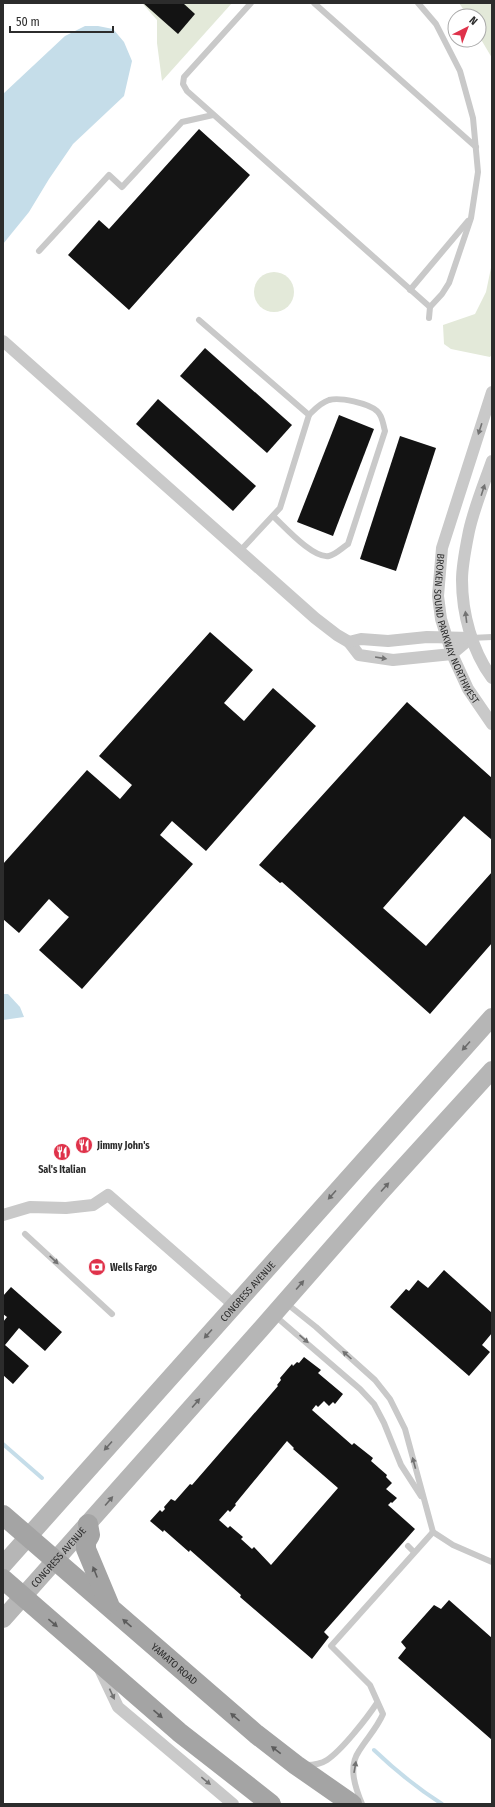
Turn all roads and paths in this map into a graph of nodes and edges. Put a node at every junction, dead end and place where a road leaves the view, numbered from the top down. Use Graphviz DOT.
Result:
graph roads {
  1 [pos="251,3"];
  2 [pos="314,3"];
  3 [pos="418,3"];
  4 [pos="213,115"];
  5 [pos="476,147"];
  6 [pos="471,218"];
  7 [pos="39,251"];
  8 [pos="410,290"];
  9 [pos="430,307"];
  10 [pos="429,318"];
  11 [pos="199,320"];
  12 [pos="3,341"];
  13 [pos="492,392"];
  14 [pos="309,415"];
  15 [pos="492,461"];
  16 [pos="273,516"];
  17 [pos="240,551"];
  18 [pos="447,636"];
  19 [pos="492,637"];
  20 [pos="471,638"];
  21 [pos="349,642"];
  22 [pos="452,654"];
  23 [pos="492,678"];
  24 [pos="492,724"];
  25 [pos="492,1017"];
  26 [pos="492,1070"];
  27 [pos="3,1215"];
  28 [pos="25,1234"];
  29 [pos="234,1305"];
  30 [pos="279,1308"];
  31 [pos="112,1314"];
  32 [pos="424,1500"];
  33 [pos="3,1516"];
  34 [pos="88,1524"];
  35 [pos="433,1532"];
  36 [pos="27,1537"];
  37 [pos="408,1546"];
  38 [pos="414,1552"];
  39 [pos="56,1562"];
  40 [pos="492,1562"];
  41 [pos="3,1565"];
  42 [pos="3,1579"];
  43 [pos="23,1597"];
  44 [pos="110,1608"];
  45 [pos="3,1619"];
  46 [pos="95,1658"];
  47 [pos="377,1702"];
  48 [pos="296,1765"];
  49 [pos="233,1804"];
  50 [pos="271,1804"];
  51 [pos="352,1804"];
  52 [pos="362,1804"];
  1 -- 4 [label="lane"];
  2 -- 5 [label="lane"];
  3 -- 5 [label="lane"];
  4 -- 7 [label="lane"];
  4 -- 8 [label="lane"];
  5 -- 6 [label="lane"];
  6 -- 8 [label="lane"];
  6 -- 9 [label="lane"];
  8 -- 9 [label="lane"];
  9 -- 10 [label="lane"];
  11 -- 14 [label="lane"];
  12 -- 17 [label="street"];
  13 -- 18 [label="street, BROKEN SOUND PARKWAY NORTHWEST, one-way"];
  14 -- 16 [label="lane"];
  14 -- 16 [label="lane"];
  20 -- 15 [label="street, BROKEN SOUND PARKWAY NORTHWEST, one-way"];
  16 -- 17 [label="lane"];
  17 -- 21 [label="street"];
  18 -- 20 [label="street"];
  18 -- 21 [label="street"];
  18 -- 22 [label="street, BROKEN SOUND PARKWAY NORTHWEST"];
  19 -- 20 [label="lane"];
  20 -- 22 [label="street"];
  20 -- 23 [label="street, BROKEN SOUND PARKWAY NORTHWEST"];
  21 -- 22 [label="street, one-way"];
  22 -- 24 [label="street, BROKEN SOUND PARKWAY NORTHWEST"];
  25 -- 29 [label="main road, CONGRESS AVENUE, one-way"];
  30 -- 26 [label="main road, CONGRESS AVENUE, one-way"];
  27 -- 29 [label="street"];
  28 -- 31 [label="lane, one-way"];
  29 -- 36 [label="main road, CONGRESS AVENUE, one-way"];
  30 -- 32 [label="lane, one-way"];
  32 -- 30 [label="lane, one-way"];
  34 -- 30 [label="main road, CONGRESS AVENUE, one-way"];
  32 -- 35 [label="lane"];
  33 -- 36 [label="main road, YAMATO ROAD"];
  34 -- 39 [label="main road, CONGRESS AVENUE"];
  44 -- 34 [label="main road, one-way"];
  35 -- 38 [label="lane"];
  35 -- 40 [label="lane"];
  36 -- 39 [label="main road, YAMATO ROAD"];
  36 -- 41 [label="main road, CONGRESS AVENUE"];
  37 -- 38 [label="lane"];
  38 -- 47 [label="lane"];
  39 -- 43 [label="main road, CONGRESS AVENUE"];
  39 -- 44 [label="main road, YAMATO ROAD"];
  42 -- 43 [label="main road"];
  43 -- 45 [label="main road, CONGRESS AVENUE"];
  43 -- 46 [label="main road, one-way"];
  48 -- 44 [label="main road, YAMATO ROAD, one-way"];
  46 -- 49 [label="street, one-way"];
  46 -- 50 [label="main road, one-way"];
  47 -- 48 [label="lane"];
  52 -- 47 [label="lane, one-way"];
  48 -- 51 [label="main road, YAMATO ROAD"];
}
